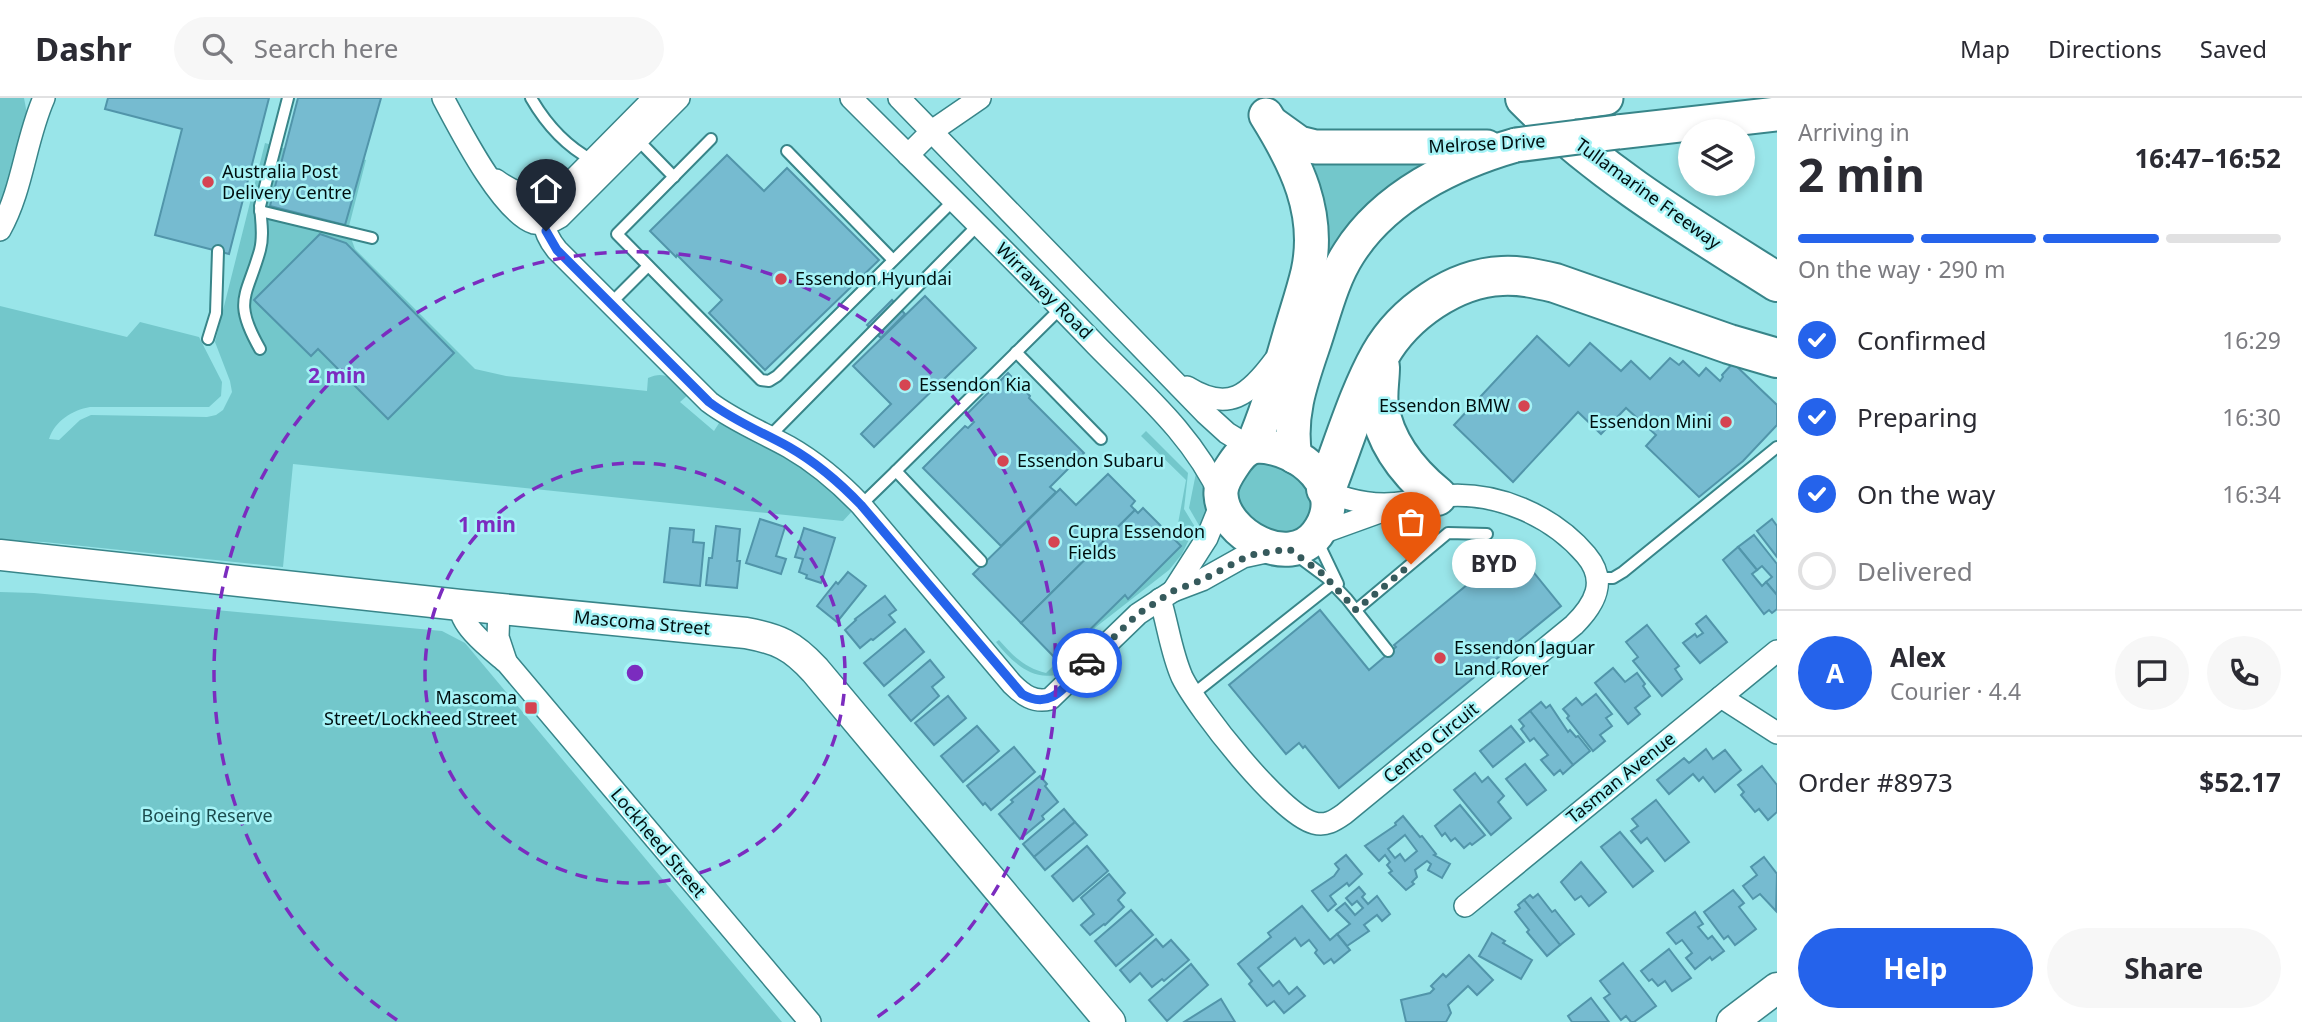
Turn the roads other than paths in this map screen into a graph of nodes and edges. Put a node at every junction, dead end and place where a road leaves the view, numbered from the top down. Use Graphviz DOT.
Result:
graph roads {
  1 [pos="288,98"];
  2 [pos="443,98"];
  3 [pos="531,98"];
  4 [pos="654,98"];
  5 [pos="679,98"];
  6 [pos="851,98"];
  7 [pos="899,98"];
  8 [pos="980,98"];
  9 [pos="1525,98"];
  10 [pos="1606,98"];
  11 [pos="40,104"];
  12 [pos="1264,106"];
  13 [pos="1775,114"];
  14 [pos="932,131"];
  15 [pos="711,139"];
  16 [pos="638,140"];
  17 [pos="1516,145"];
  18 [pos="787,151"];
  19 [pos="908,155"];
  20 [pos="480,163"];
  21 [pos="599,165"];
  22 [pos="674,177"];
  23 [pos="554,192"];
  24 [pos="953,201"];
  25 [pos="260,211"];
  26 [pos="545,223"];
  27 [pos="978,225"];
  28 [pos="0,230"];
  29 [pos="372,239"];
  30 [pos="218,251"];
  31 [pos="893,260"];
  32 [pos="648,266"];
  33 [pos="1075,277"];
  34 [pos="1777,282"];
  35 [pos="610,303"];
  36 [pos="1057,304"];
  37 [pos="1289,337"];
  38 [pos="208,339"];
  39 [pos="260,349"];
  40 [pos="1016,352"];
  41 [pos="1380,355"];
  42 [pos="1777,358"];
  43 [pos="1173,378"];
  44 [pos="769,437"];
  45 [pos="1101,439"];
  46 [pos="1251,447"];
  47 [pos="1777,447"];
  48 [pos="1295,457"];
  49 [pos="896,471"];
  50 [pos="1327,490"];
  51 [pos="1221,499"];
  52 [pos="1420,499"];
  53 [pos="861,505"];
  54 [pos="1487,534"];
  55 [pos="1300,542"];
  56 [pos="0,555"];
  57 [pos="981,561"];
  58 [pos="1597,578"];
  59 [pos="1334,582"];
  60 [pos="1167,595"];
  61 [pos="460,605"];
  62 [pos="499,608"];
  63 [pos="1356,610"];
  64 [pos="1388,651"];
  65 [pos="1777,651"];
  66 [pos="507,663"];
  67 [pos="1192,695"];
  68 [pos="1721,697"];
  69 [pos="1777,733"];
  70 [pos="1465,906"];
  71 [pos="1777,988"];
  72 [pos="810,1022"];
  73 [pos="1110,1022"];
  74 [pos="1732,1022"];
  1 -- 25 [label="lane"];
  2 -- 20 [label="street"];
  3 -- 21 [label="lane"];
  4 -- 21 [label="street"];
  5 -- 16 [label="street"];
  6 -- 19 [label="street, Wirraway Road"];
  7 -- 14 [label="street, Wirraway Road"];
  8 -- 14 [label="street"];
  9 -- 10 [label="main road"];
  9 -- 34 [label="highway, Tullamarine Freeway"];
  11 -- 28 [label="street"];
  12 -- 17 [label="main road, Melrose Drive"];
  12 -- 37 [label="main road"];
  13 -- 17 [label="main road, Melrose Drive, bridge"];
  14 -- 19 [label="street"];
  14 -- 33 [label="street, Wirraway Road"];
  15 -- 22 [label="lane"];
  16 -- 21 [label="street"];
  16 -- 22 [label="lane"];
  17 -- 48 [label="main road"];
  18 -- 31 [label="lane"];
  19 -- 24 [label="street, Wirraway Road"];
  20 -- 23 [label="street"];
  20 -- 26 [label="street"];
  21 -- 23 [label="street"];
  21 -- 26 [label="street"];
  22 -- 32 [label="lane"];
  23 -- 26 [label="street"];
  24 -- 27 [label="street, Wirraway Road"];
  24 -- 31 [label="lane"];
  25 -- 29 [label="lane"];
  25 -- 39 [label="lane"];
  26 -- 35 [label="street"];
  27 -- 36 [label="street, Wirraway Road"];
  27 -- 44 [label="lane"];
  30 -- 38 [label="lane"];
  31 -- 32 [label="lane"];
  32 -- 35 [label="lane"];
  33 -- 36 [label="street"];
  33 -- 43 [label="street, Wirraway Road"];
  35 -- 44 [label="street"];
  36 -- 40 [label="lane"];
  36 -- 51 [label="street, Wirraway Road"];
  37 -- 43 [label="street, Wirraway Road"];
  37 -- 46 [label="main road"];
  40 -- 45 [label="lane"];
  40 -- 49 [label="lane"];
  41 -- 42 [label="highway"];
  41 -- 50 [label="highway"];
  41 -- 52 [label="highway"];
  43 -- 46 [label="street, Wirraway Road"];
  44 -- 53 [label="street"];
  46 -- 48 [label="main road"];
  46 -- 51 [label="main road"];
  47 -- 58 [label="lane"];
  48 -- 50 [label="main road"];
  49 -- 53 [label="lane"];
  49 -- 57 [label="lane"];
  50 -- 52 [label="street"];
  50 -- 55 [label="main road"];
  51 -- 55 [label="main road"];
  51 -- 60 [label="street"];
  52 -- 55 [label="street"];
  52 -- 58 [label="street"];
  53 -- 60 [label="street"];
  54 -- 63 [label="lane"];
  55 -- 59 [label="lane"];
  55 -- 59 [label="lane"];
  55 -- 60 [label="street"];
  56 -- 61 [label="main road, Mascoma Street"];
  58 -- 67 [label="street, Centro Circuit"];
  59 -- 63 [label="lane"];
  59 -- 67 [label="lane"];
  60 -- 67 [label="street, Centro Circuit"];
  61 -- 62 [label="main road, Mascoma Street"];
  61 -- 66 [label="street, Lockheed Street"];
  62 -- 66 [label="street, Lockheed Street"];
  62 -- 73 [label="main road, Mascoma Street"];
  63 -- 64 [label="lane"];
  65 -- 68 [label="street, Tasman Avenue"];
  66 -- 72 [label="street, Lockheed Street"];
  68 -- 69 [label="street"];
  68 -- 70 [label="street, Tasman Avenue"];
  71 -- 74 [label="main road"];
}
